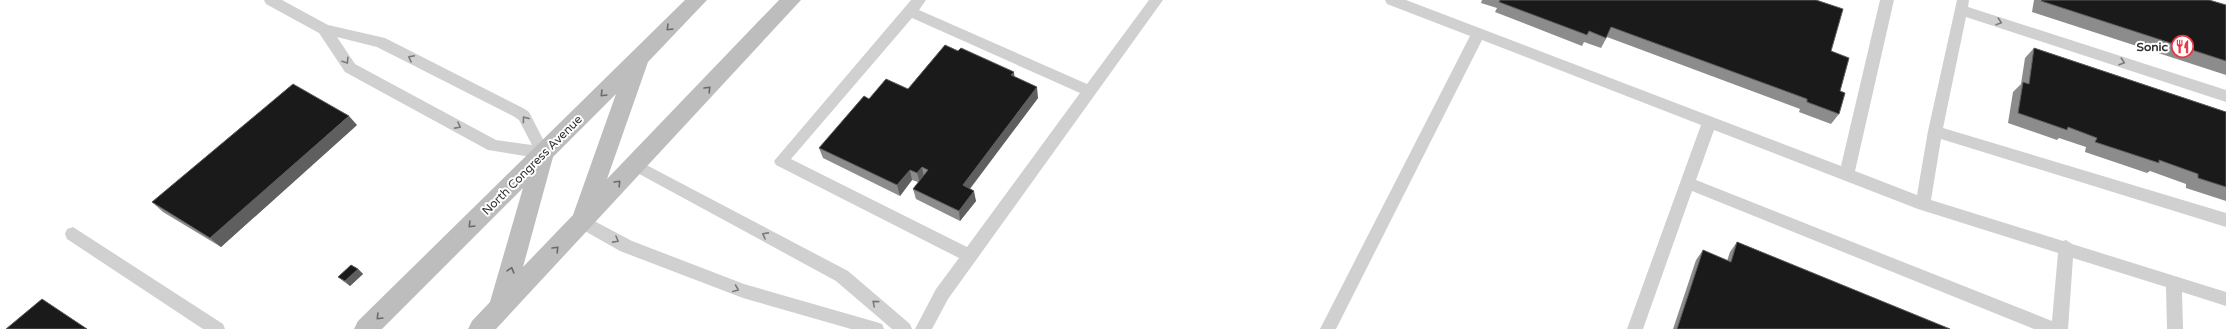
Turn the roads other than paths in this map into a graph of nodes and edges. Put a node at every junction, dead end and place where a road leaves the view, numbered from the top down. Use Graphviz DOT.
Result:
graph roads {
  1 [pos="271,0"];
  2 [pos="697,0"];
  3 [pos="791,0"];
  4 [pos="919,0"];
  5 [pos="1156,0"];
  6 [pos="1392,0"];
  7 [pos="1887,0"];
  8 [pos="1963,5"];
  9 [pos="909,11"];
  10 [pos="324,29"];
  11 [pos="1478,34"];
  12 [pos="640,56"];
  13 [pos="1090,91"];
  14 [pos="2226,96"];
  15 [pos="1709,122"];
  16 [pos="1935,131"];
  17 [pos="543,153"];
  18 [pos="635,165"];
  19 [pos="1846,176"];
  20 [pos="1688,183"];
  21 [pos="1923,204"];
  22 [pos="2226,220"];
  23 [pos="581,221"];
  24 [pos="73,234"];
  25 [pos="2066,248"];
  26 [pos="969,256"];
  27 [pos="2174,282"];
  28 [pos="2226,299"];
  29 [pos="500,308"];
  30 [pos="217,329"];
  31 [pos="366,329"];
  32 [pos="480,329"];
  33 [pos="876,329"];
  34 [pos="904,329"];
  35 [pos="923,329"];
  36 [pos="1328,329"];
  37 [pos="1635,329"];
  38 [pos="2053,329"];
  39 [pos="2060,329"];
  40 [pos="2175,329"];
  1 -- 10 [label="lane"];
  2 -- 12 [label="main road, North Congress Avenue, one-way"];
  18 -- 3 [label="main road, one-way"];
  4 -- 9 [label="lane"];
  5 -- 13 [label="lane"];
  6 -- 11 [label="lane"];
  7 -- 19 [label="lane"];
  8 -- 14 [label="lane, one-way"];
  8 -- 16 [label="lane"];
  9 -- 13 [label="lane"];
  9 -- 26 [label="lane"];
  10 -- 17 [label="lane, one-way"];
  17 -- 10 [label="lane, one-way"];
  11 -- 15 [label="lane"];
  11 -- 36 [label="lane"];
  12 -- 17 [label="main road, North Congress Avenue, one-way"];
  12 -- 23 [label="main road"];
  13 -- 26 [label="lane"];
  15 -- 19 [label="lane"];
  15 -- 20 [label="lane"];
  16 -- 21 [label="lane"];
  16 -- 22 [label="lane"];
  29 -- 17 [label="main road, one-way"];
  17 -- 31 [label="main road, North Congress Avenue, one-way"];
  23 -- 18 [label="main road, one-way"];
  34 -- 18 [label="lane, one-way"];
  19 -- 21 [label="lane"];
  20 -- 37 [label="lane"];
  20 -- 38 [label="lane"];
  21 -- 25 [label="lane"];
  29 -- 23 [label="main road, one-way"];
  23 -- 33 [label="lane, one-way"];
  24 -- 30 [label="lane"];
  25 -- 27 [label="lane"];
  25 -- 39 [label="lane"];
  26 -- 35 [label="lane"];
  27 -- 28 [label="lane"];
  27 -- 40 [label="lane"];
  29 -- 32 [label="main road"];
}
